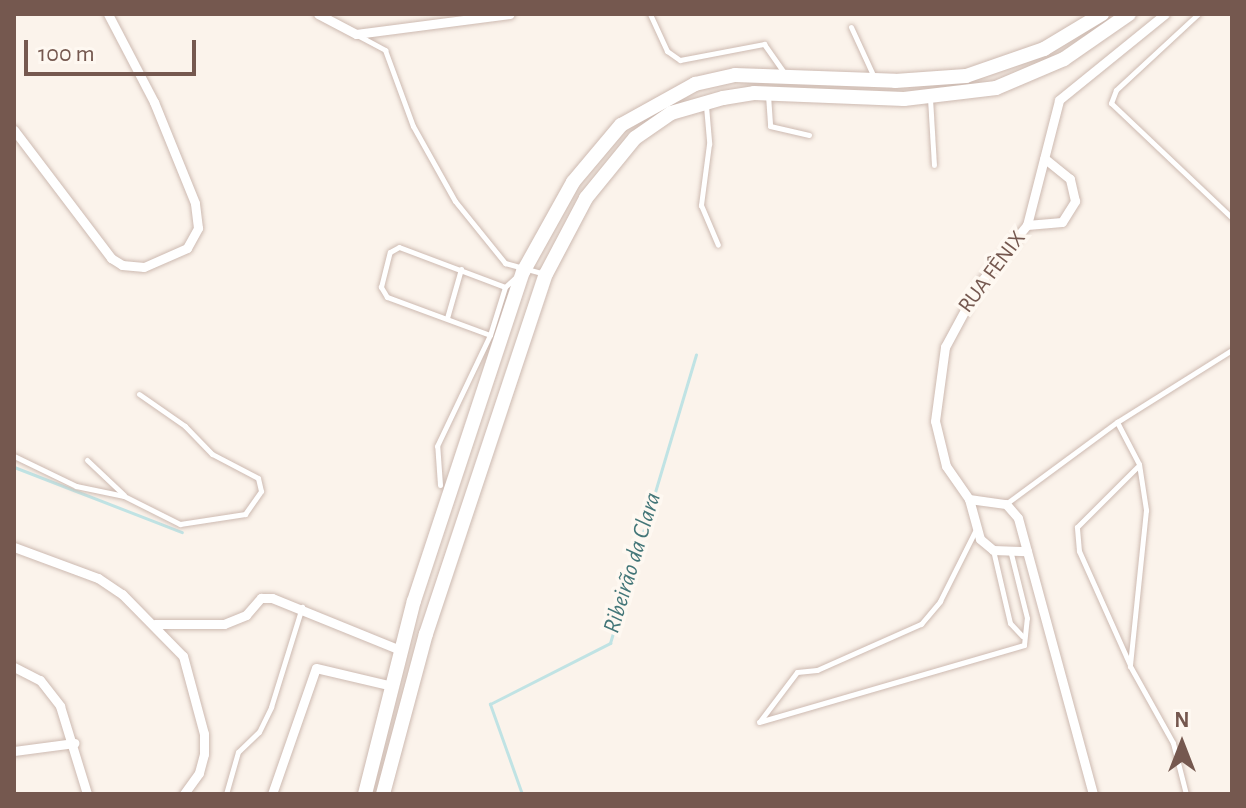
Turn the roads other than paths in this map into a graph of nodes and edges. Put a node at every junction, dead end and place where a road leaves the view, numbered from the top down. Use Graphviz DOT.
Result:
graph roads {
  1 [pos="108,14"];
  2 [pos="318,14"];
  3 [pos="510,14"];
  4 [pos="650,14"];
  5 [pos="1102,14"];
  6 [pos="1129,14"];
  7 [pos="1165,14"];
  8 [pos="1198,14"];
  9 [pos="851,27"];
  10 [pos="356,34"];
  11 [pos="785,75"];
  12 [pos="876,80"];
  13 [pos="769,94"];
  14 [pos="930,97"];
  15 [pos="705,101"];
  16 [pos="14,130"];
  17 [pos="809,135"];
  18 [pos="1044,158"];
  19 [pos="934,165"];
  20 [pos="1232,218"];
  21 [pos="1027,225"];
  22 [pos="718,245"];
  23 [pos="461,269"];
  24 [pos="523,272"];
  25 [pos="546,274"];
  26 [pos="505,287"];
  27 [pos="446,319"];
  28 [pos="490,335"];
  29 [pos="1232,350"];
  30 [pos="139,394"];
  31 [pos="1117,422"];
  32 [pos="14,456"];
  33 [pos="87,460"];
  34 [pos="1139,464"];
  35 [pos="440,485"];
  36 [pos="124,496"];
  37 [pos="969,499"];
  38 [pos="1006,504"];
  39 [pos="975,531"];
  40 [pos="14,547"];
  41 [pos="993,550"];
  42 [pos="1027,551"];
  43 [pos="1011,554"];
  44 [pos="302,606"];
  45 [pos="155,624"];
  46 [pos="1022,636"];
  47 [pos="400,650"];
  48 [pos="1130,666"];
  49 [pos="14,667"];
  50 [pos="392,686"];
  51 [pos="74,743"];
  52 [pos="14,751"];
  53 [pos="87,794"];
  54 [pos="184,794"];
  55 [pos="226,794"];
  56 [pos="272,794"];
  57 [pos="365,794"];
  58 [pos="383,794"];
  59 [pos="1093,794"];
  60 [pos="1186,794"];
  1 -- 16 [label="street"];
  2 -- 10 [label="street"];
  3 -- 10 [label="street"];
  4 -- 11 [label="lane"];
  5 -- 12 [label="main road"];
  6 -- 14 [label="main road"];
  7 -- 18 [label="street, RUA FÊNIX"];
  8 -- 20 [label="lane"];
  9 -- 12 [label="lane"];
  10 -- 24 [label="lane"];
  11 -- 12 [label="main road"];
  11 -- 24 [label="main road"];
  13 -- 14 [label="main road"];
  13 -- 15 [label="main road"];
  13 -- 17 [label="lane"];
  14 -- 19 [label="lane"];
  15 -- 22 [label="lane"];
  15 -- 25 [label="main road"];
  18 -- 21 [label="street, RUA FÊNIX"];
  18 -- 21 [label="street, RUA FÊNIX"];
  21 -- 37 [label="street, RUA FÊNIX"];
  23 -- 26 [label="lane"];
  23 -- 27 [label="lane"];
  23 -- 27 [label="lane"];
  24 -- 25 [label="lane"];
  24 -- 26 [label="lane"];
  24 -- 47 [label="main road"];
  25 -- 58 [label="main road"];
  26 -- 28 [label="lane"];
  27 -- 28 [label="lane"];
  28 -- 35 [label="lane"];
  29 -- 31 [label="lane"];
  30 -- 36 [label="lane"];
  31 -- 34 [label="lane"];
  31 -- 38 [label="lane"];
  32 -- 36 [label="lane"];
  33 -- 36 [label="lane"];
  34 -- 48 [label="lane"];
  34 -- 48 [label="lane"];
  37 -- 38 [label="street"];
  37 -- 39 [label="street"];
  38 -- 42 [label="street"];
  39 -- 41 [label="street"];
  39 -- 46 [label="lane"];
  40 -- 45 [label="street"];
  41 -- 43 [label="street"];
  41 -- 46 [label="lane"];
  42 -- 43 [label="street"];
  42 -- 59 [label="street"];
  43 -- 46 [label="lane"];
  44 -- 45 [label="street"];
  44 -- 47 [label="street"];
  44 -- 55 [label="lane"];
  45 -- 54 [label="street"];
  47 -- 50 [label="main road"];
  48 -- 60 [label="lane"];
  49 -- 51 [label="street"];
  50 -- 56 [label="street"];
  50 -- 57 [label="main road"];
  51 -- 52 [label="street"];
  51 -- 53 [label="street"];
}
